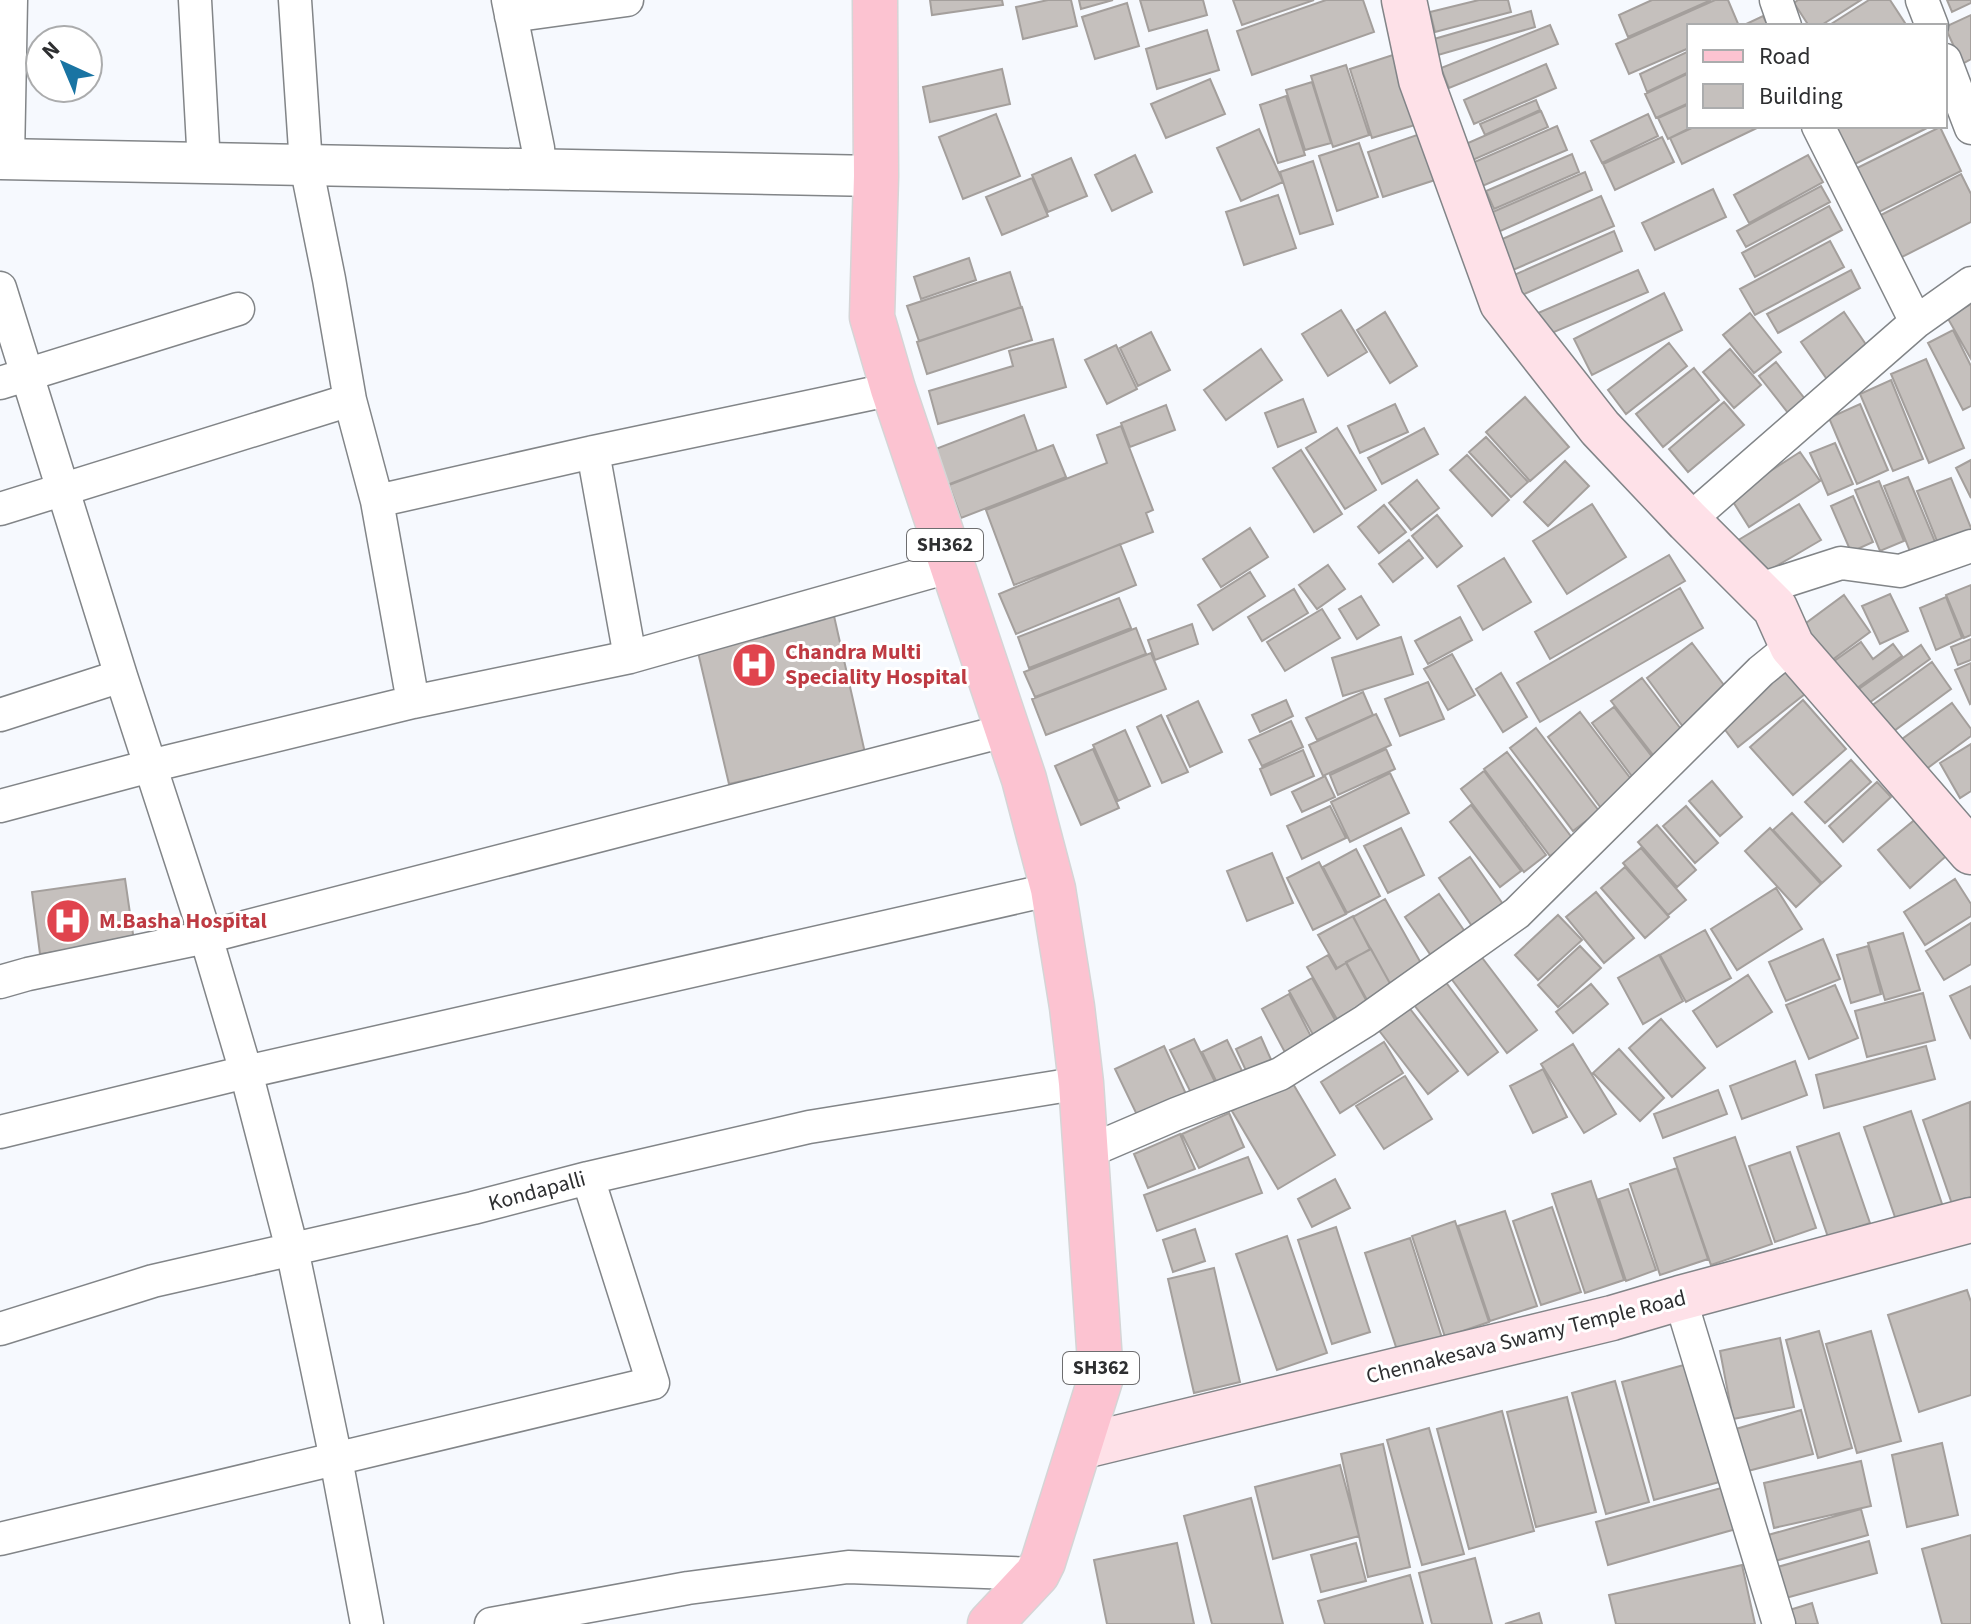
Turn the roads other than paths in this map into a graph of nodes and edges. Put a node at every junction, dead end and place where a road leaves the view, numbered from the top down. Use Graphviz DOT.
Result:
graph roads {
  1 [pos="11,0"];
  2 [pos="195,0"];
  3 [pos="295,0"];
  4 [pos="627,0"];
  5 [pos="875,0"];
  6 [pos="1404,0"];
  7 [pos="1776,0"];
  8 [pos="1922,0"];
  9 [pos="510,8"];
  10 [pos="1784,24"];
  11 [pos="1931,24"];
  12 [pos="1947,65"];
  13 [pos="1819,128"];
  14 [pos="1971,128"];
  15 [pos="4,159"];
  16 [pos="204,164"];
  17 [pos="306,165"];
  18 [pos="540,170"];
  19 [pos="876,176"];
  20 [pos="1971,283"];
  21 [pos="0,288"];
  22 [pos="238,309"];
  23 [pos="1916,322"];
  24 [pos="14,379"];
  25 [pos="893,389"];
  26 [pos="350,400"];
  27 [pos="593,452"];
  28 [pos="62,489"];
  29 [pos="377,501"];
  30 [pos="0,509"];
  31 [pos="1688,521"];
  32 [pos="1971,546"];
  33 [pos="952,566"];
  34 [pos="1757,590"];
  35 [pos="1792,646"];
  36 [pos="630,657"];
  37 [pos="121,676"];
  38 [pos="413,702"];
  39 [pos="0,715"];
  40 [pos="1008,730"];
  41 [pos="150,766"];
  42 [pos="0,806"];
  43 [pos="1971,852"];
  44 [pos="1053,889"];
  45 [pos="206,937"];
  46 [pos="0,982"];
  47 [pos="246,1072"];
  48 [pos="1081,1083"];
  49 [pos="0,1132"];
  50 [pos="1085,1153"];
  51 [pos="588,1178"];
  52 [pos="1971,1220"];
  53 [pos="292,1249"];
  54 [pos="1680,1298"];
  55 [pos="0,1329"];
  56 [pos="1080,1447"];
  57 [pos="336,1459"];
  58 [pos="0,1539"];
  59 [pos="1037,1574"];
  60 [pos="367,1624"];
  61 [pos="491,1624"];
  62 [pos="990,1624"];
  63 [pos="1779,1624"];
  1 -- 15 [label="street"];
  2 -- 16 [label="street"];
  3 -- 17 [label="street"];
  4 -- 9 [label="street"];
  5 -- 19 [label="main road, SH362"];
  6 -- 31 [label="main road"];
  7 -- 10 [label="street"];
  8 -- 11 [label="street"];
  9 -- 18 [label="street"];
  12 -- 14 [label="street"];
  13 -- 23 [label="street"];
  15 -- 16 [label="street"];
  16 -- 17 [label="street"];
  17 -- 18 [label="street"];
  17 -- 26 [label="street"];
  18 -- 19 [label="street"];
  19 -- 25 [label="main road, SH362"];
  20 -- 23 [label="street"];
  21 -- 24 [label="street"];
  22 -- 24 [label="street"];
  23 -- 31 [label="street"];
  24 -- 28 [label="street"];
  25 -- 27 [label="street"];
  25 -- 33 [label="main road, SH362"];
  26 -- 28 [label="street"];
  26 -- 29 [label="street"];
  27 -- 29 [label="street"];
  27 -- 36 [label="street"];
  28 -- 30 [label="street"];
  28 -- 37 [label="street"];
  29 -- 38 [label="street"];
  31 -- 34 [label="main road"];
  32 -- 34 [label="street"];
  33 -- 36 [label="street"];
  33 -- 40 [label="main road, SH362"];
  34 -- 35 [label="main road"];
  35 -- 43 [label="main road"];
  35 -- 50 [label="street"];
  36 -- 38 [label="street"];
  37 -- 39 [label="street"];
  37 -- 41 [label="street"];
  38 -- 41 [label="street"];
  40 -- 44 [label="main road, SH362"];
  40 -- 45 [label="street"];
  41 -- 42 [label="street"];
  41 -- 45 [label="street"];
  44 -- 47 [label="street"];
  44 -- 48 [label="main road, SH362"];
  45 -- 46 [label="street"];
  45 -- 47 [label="street"];
  47 -- 49 [label="street"];
  47 -- 53 [label="street"];
  48 -- 50 [label="main road, SH362"];
  48 -- 51 [label="street, Kondapalli"];
  50 -- 56 [label="main road, SH362"];
  51 -- 53 [label="street, Kondapalli"];
  51 -- 57 [label="street"];
  52 -- 54 [label="main road, Chennakesava Swamy Temple Road"];
  53 -- 55 [label="street, Kondapalli"];
  53 -- 57 [label="street"];
  54 -- 56 [label="main road, Chennakesava Swamy Temple Road"];
  54 -- 63 [label="street"];
  56 -- 59 [label="main road, SH362"];
  57 -- 58 [label="street"];
  57 -- 60 [label="street"];
  59 -- 61 [label="street"];
  59 -- 62 [label="main road, SH362"];
}
